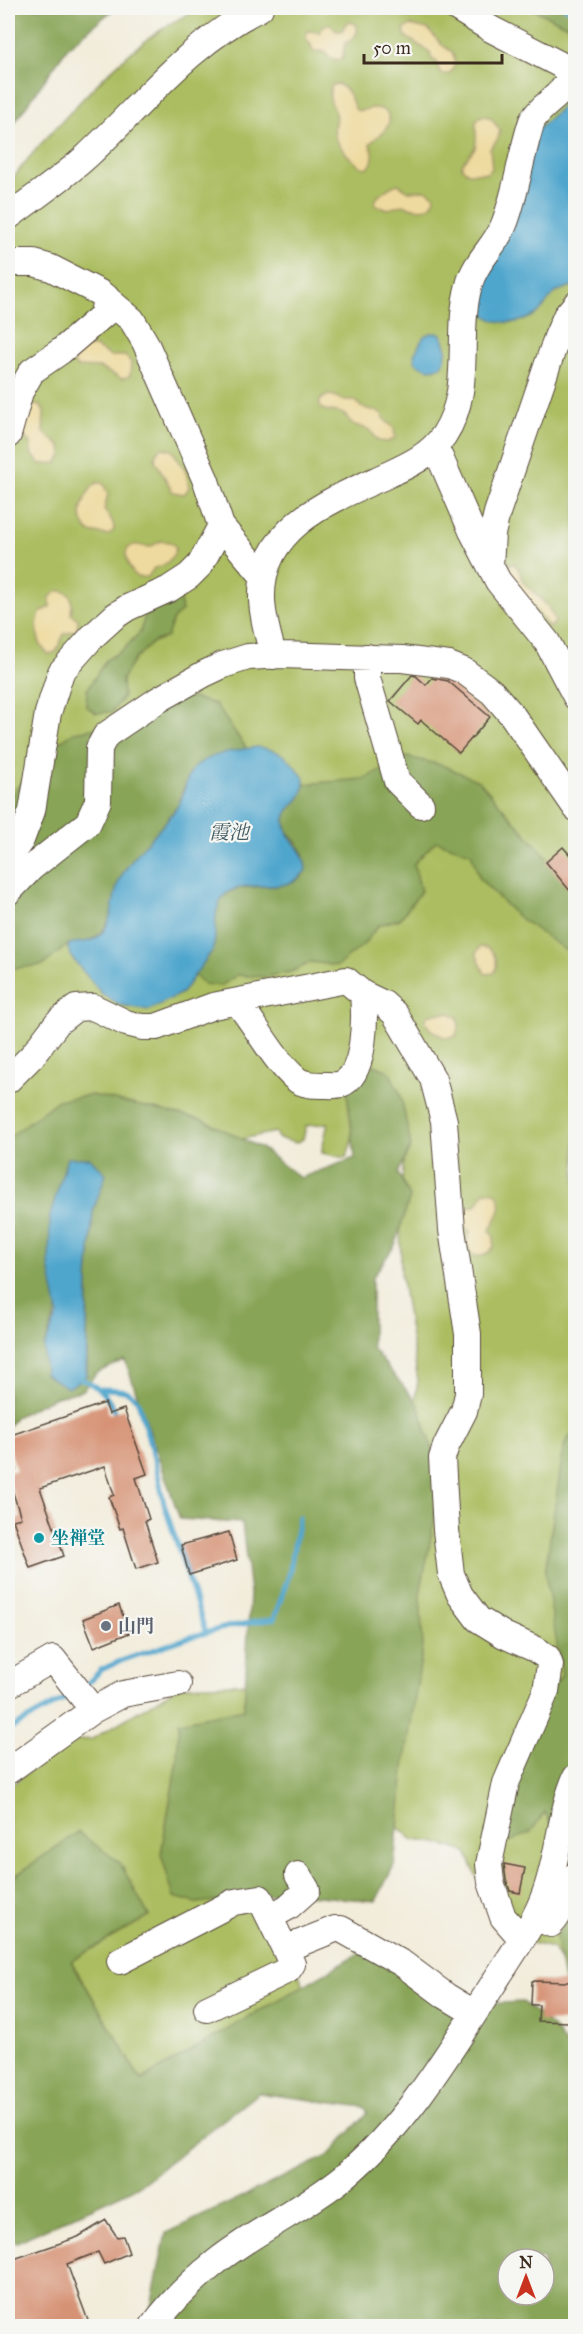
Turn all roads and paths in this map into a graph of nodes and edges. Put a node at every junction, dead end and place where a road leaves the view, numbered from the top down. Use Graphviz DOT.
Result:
graph roads {
  1 [pos="260,8"];
  2 [pos="457,8"];
  3 [pos="572,83"];
  4 [pos="8,217"];
  5 [pos="8,263"];
  6 [pos="106,297"];
  7 [pos="576,304"];
  8 [pos="8,435"];
  9 [pos="435,446"];
  10 [pos="220,526"];
  11 [pos="490,566"];
  12 [pos="263,576"];
  13 [pos="273,656"];
  14 [pos="367,657"];
  15 [pos="576,697"];
  16 [pos="421,805"];
  17 [pos="576,808"];
  18 [pos="8,858"];
  19 [pos="8,892"];
  20 [pos="363,994"];
  21 [pos="237,1002"];
  22 [pos="8,1080"];
  23 [pos="178,1684"];
  24 [pos="8,1685"];
  25 [pos="83,1697"];
  26 [pos="8,1771"];
  27 [pos="576,1777"];
  28 [pos="298,1875"];
  29 [pos="576,1875"];
  30 [pos="270,1917"];
  31 [pos="529,1928"];
  32 [pos="285,1949"];
  33 [pos="120,1961"];
  34 [pos="207,2009"];
  35 [pos="474,2013"];
  36 [pos="153,2326"];
  1 -- 4 [label="street"];
  2 -- 3 [label="street"];
  3 -- 9 [label="street"];
  5 -- 6 [label="street"];
  6 -- 8 [label="street"];
  6 -- 10 [label="street"];
  7 -- 11 [label="street"];
  9 -- 11 [label="street"];
  9 -- 12 [label="street"];
  10 -- 12 [label="street"];
  10 -- 18 [label="street"];
  11 -- 15 [label="street"];
  12 -- 13 [label="street"];
  13 -- 14 [label="street"];
  13 -- 19 [label="street"];
  14 -- 16 [label="street"];
  14 -- 17 [label="street"];
  20 -- 21 [label="street"];
  20 -- 21 [label="street"];
  20 -- 31 [label="street"];
  21 -- 22 [label="street"];
  23 -- 25 [label="street"];
  24 -- 25 [label="street"];
  25 -- 26 [label="street"];
  27 -- 31 [label="street"];
  28 -- 30 [label="street"];
  29 -- 31 [label="street"];
  30 -- 32 [label="street"];
  30 -- 33 [label="street"];
  31 -- 35 [label="street"];
  32 -- 34 [label="street"];
  32 -- 35 [label="street"];
  35 -- 36 [label="street"];
}
